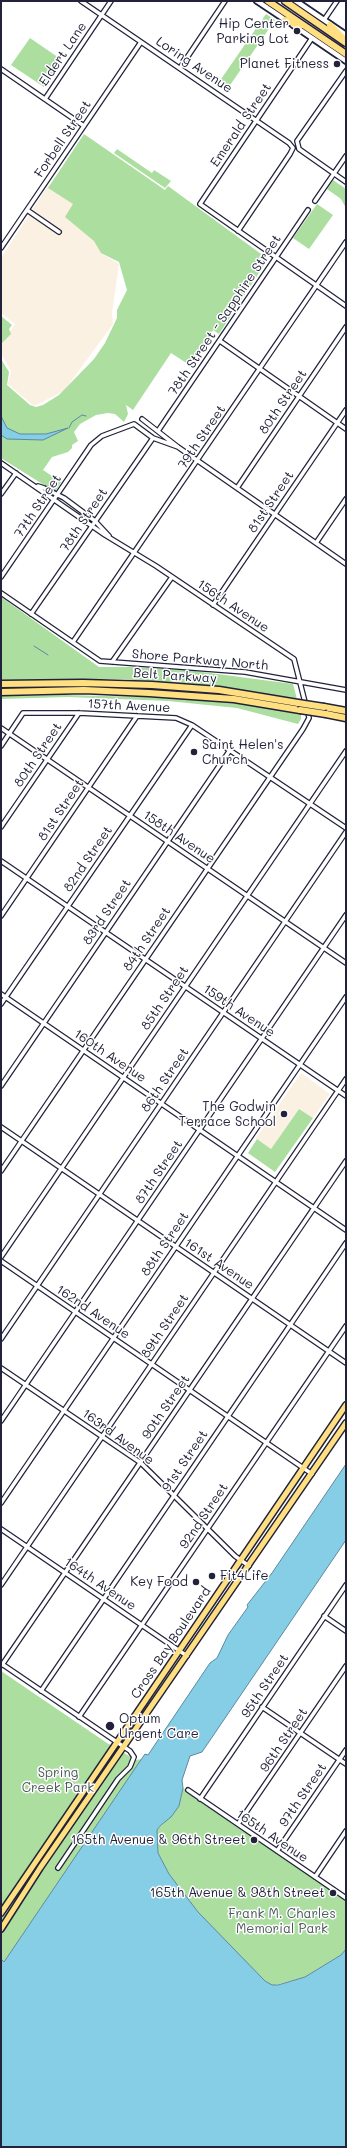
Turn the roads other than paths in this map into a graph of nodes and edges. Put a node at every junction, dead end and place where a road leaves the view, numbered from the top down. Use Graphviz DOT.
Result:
graph roads {
  1 [pos="82,1"];
  2 [pos="111,1"];
  3 [pos="225,1"];
  4 [pos="257,1"];
  5 [pos="268,1"];
  6 [pos="285,1"];
  7 [pos="296,1"];
  8 [pos="337,1"];
  9 [pos="102,15"];
  10 [pos="285,20"];
  11 [pos="324,20"];
  12 [pos="330,25"];
  13 [pos="313,35"];
  14 [pos="346,35"];
  15 [pos="142,42"];
  16 [pos="346,42"];
  17 [pos="346,54"];
  18 [pos="346,61"];
  19 [pos="180,68"];
  20 [pos="1,69"];
  21 [pos="346,71"];
  22 [pos="44,99"];
  23 [pos="256,120"];
  24 [pos="84,126"];
  25 [pos="346,156"];
  26 [pos="334,174"];
  27 [pos="346,182"];
  28 [pos="315,201"];
  29 [pos="27,210"];
  30 [pos="308,210"];
  31 [pos="238,231"];
  32 [pos="59,232"];
  33 [pos="346,242"];
  34 [pos="1,248"];
  35 [pos="276,257"];
  36 [pos="317,285"];
  37 [pos="346,306"];
  38 [pos="346,327"];
  39 [pos="220,341"];
  40 [pos="259,368"];
  41 [pos="299,397"];
  42 [pos="346,410"];
  43 [pos="142,419"];
  44 [pos="337,423"];
  45 [pos="346,429"];
  46 [pos="158,431"];
  47 [pos="154,438"];
  48 [pos="178,447"];
  49 [pos="198,461"];
  50 [pos="1,463"];
  51 [pos="16,472"];
  52 [pos="38,486"];
  53 [pos="237,488"];
  54 [pos="1,494"];
  55 [pos="57,495"];
  56 [pos="346,499"];
  57 [pos="54,500"];
  58 [pos="275,514"];
  59 [pos="95,520"];
  60 [pos="92,526"];
  61 [pos="110,537"];
  62 [pos="316,543"];
  63 [pos="134,553"];
  64 [pos="346,564"];
  65 [pos="1,577"];
  66 [pos="172,577"];
  67 [pos="1,593"];
  68 [pos="213,605"];
  69 [pos="31,614"];
  70 [pos="73,642"];
  71 [pos="112,662"];
  72 [pos="299,682"];
  73 [pos="1,684"];
  74 [pos="346,690"];
  75 [pos="1,692"];
  76 [pos="346,711"];
  77 [pos="79,713"];
  78 [pos="137,716"];
  79 [pos="309,718"];
  80 [pos="346,718"];
  81 [pos="192,725"];
  82 [pos="1,728"];
  83 [pos="10,733"];
  84 [pos="1,746"];
  85 [pos="230,750"];
  86 [pos="346,751"];
  87 [pos="48,759"];
  88 [pos="270,777"];
  89 [pos="89,787"];
  90 [pos="310,804"];
  91 [pos="130,815"];
  92 [pos="1,827"];
  93 [pos="346,828"];
  94 [pos="346,832"];
  95 [pos="168,841"];
  96 [pos="1,861"];
  97 [pos="208,868"];
  98 [pos="26,878"];
  99 [pos="247,895"];
  100 [pos="68,906"];
  101 [pos="346,915"];
  102 [pos="1,916"];
  103 [pos="286,921"];
  104 [pos="106,932"];
  105 [pos="324,947"];
  106 [pos="146,959"];
  107 [pos="346,963"];
  108 [pos="185,986"];
  109 [pos="1,994"];
  110 [pos="6,997"];
  111 [pos="346,997"];
  112 [pos="1,1004"];
  113 [pos="223,1013"];
  114 [pos="44,1023"];
  115 [pos="262,1038"];
  116 [pos="83,1050"];
  117 [pos="300,1065"];
  118 [pos="123,1078"];
  119 [pos="346,1079"];
  120 [pos="1,1086"];
  121 [pos="338,1091"];
  122 [pos="346,1096"];
  123 [pos="161,1104"];
  124 [pos="1,1127"];
  125 [pos="200,1130"];
  126 [pos="21,1142"];
  127 [pos="238,1156"];
  128 [pos="346,1161"];
  129 [pos="61,1169"];
  130 [pos="1,1171"];
  131 [pos="276,1182"];
  132 [pos="99,1195"];
  133 [pos="314,1208"];
  134 [pos="137,1221"];
  135 [pos="346,1230"];
  136 [pos="346,1244"];
  137 [pos="176,1247"];
  138 [pos="1,1256"];
  139 [pos="1,1262"];
  140 [pos="214,1273"];
  141 [pos="37,1286"];
  142 [pos="252,1299"];
  143 [pos="75,1312"];
  144 [pos="290,1325"];
  145 [pos="346,1326"];
  146 [pos="113,1338"];
  147 [pos="1,1339"];
  148 [pos="328,1351"];
  149 [pos="346,1363"];
  150 [pos="151,1364"];
  151 [pos="1,1368"];
  152 [pos="26,1385"];
  153 [pos="190,1390"];
  154 [pos="346,1404"];
  155 [pos="64,1411"];
  156 [pos="228,1417"];
  157 [pos="1,1421"];
  158 [pos="346,1424"];
  159 [pos="102,1437"];
  160 [pos="266,1443"];
  161 [pos="140,1463"];
  162 [pos="303,1468"];
  163 [pos="312,1474"];
  164 [pos="174,1496"];
  165 [pos="1,1503"];
  166 [pos="208,1528"];
  167 [pos="1,1529"];
  168 [pos="27,1547"];
  169 [pos="240,1560"];
  170 [pos="249,1566"];
  171 [pos="65,1573"];
  172 [pos="346,1584"];
  173 [pos="1,1585"];
  174 [pos="103,1599"];
  175 [pos="324,1616"];
  176 [pos="142,1625"];
  177 [pos="346,1631"];
  178 [pos="179,1650"];
  179 [pos="188,1656"];
  180 [pos="2,1664"];
  181 [pos="346,1666"];
  182 [pos="41,1690"];
  183 [pos="262,1707"];
  184 [pos="80,1717"];
  185 [pos="300,1733"];
  186 [pos="117,1742"];
  187 [pos="125,1748"];
  188 [pos="346,1750"];
  189 [pos="339,1760"];
  190 [pos="346,1764"];
  191 [pos="188,1790"];
  192 [pos="200,1799"];
  193 [pos="238,1824"];
  194 [pos="346,1831"];
  195 [pos="277,1851"];
  196 [pos="58,1868"];
  197 [pos="314,1877"];
  198 [pos="346,1898"];
  199 [pos="1,1913"];
  200 [pos="1,1929"];
  1 -- 9 [label="street, Loring Avenue"];
  2 -- 9 [label="street, Eldert Lane"];
  3 -- 19 [label="street"];
  4 -- 10 [label="street"];
  5 -- 13 [label="highway"];
  6 -- 16 [label="highway"];
  7 -- 11 [label="street"];
  8 -- 11 [label="street"];
  9 -- 15 [label="street, Loring Avenue"];
  9 -- 22 [label="street, Eldert Lane"];
  10 -- 13 [label="highway"];
  11 -- 12 [label="street"];
  12 -- 14 [label="street"];
  12 -- 16 [label="highway"];
  13 -- 17 [label="highway"];
  13 -- 18 [label="street"];
  13 -- 23 [label="street, Emerald Street"];
  15 -- 19 [label="street, Loring Avenue"];
  15 -- 24 [label="street, Forbell Street"];
  19 -- 23 [label="street, Loring Avenue"];
  20 -- 22 [label="street"];
  21 -- 26 [label="street"];
  22 -- 24 [label="street"];
  23 -- 31 [label="street, Loring Avenue"];
  23 -- 31 [label="street, Emerald Street"];
  24 -- 29 [label="street, Forbell Street"];
  25 -- 26 [label="street"];
  26 -- 27 [label="street"];
  26 -- 28 [label="street"];
  29 -- 32 [label="street"];
  29 -- 34 [label="street, Forbell Street"];
  30 -- 35 [label="street, 78th Street - Sapphire Street"];
  31 -- 35 [label="street"];
  33 -- 36 [label="street, 79th Street"];
  35 -- 36 [label="street"];
  35 -- 39 [label="street, 78th Street - Sapphire Street"];
  36 -- 37 [label="street"];
  36 -- 40 [label="street, 79th Street"];
  38 -- 41 [label="street, 80th Street"];
  39 -- 40 [label="street"];
  39 -- 46 [label="street, 78th Street - Sapphire Street"];
  40 -- 41 [label="street"];
  40 -- 49 [label="street, 79th Street"];
  41 -- 44 [label="street"];
  41 -- 53 [label="street, 80th Street"];
  42 -- 44 [label="street, 81st Street"];
  43 -- 46 [label="street"];
  44 -- 45 [label="street"];
  44 -- 58 [label="street, 81st Street"];
  46 -- 48 [label="street"];
  47 -- 48 [label="street"];
  47 -- 55 [label="street, 77th Street"];
  47 -- 59 [label="street, 78th Street"];
  48 -- 49 [label="street"];
  49 -- 53 [label="street"];
  49 -- 63 [label="street, 79th Street"];
  50 -- 51 [label="street, 156th Avenue"];
  51 -- 52 [label="street, 156th Avenue"];
  51 -- 54 [label="street"];
  52 -- 55 [label="street, 156th Avenue"];
  52 -- 57 [label="street, 156th Avenue"];
  53 -- 58 [label="street"];
  55 -- 57 [label="street, 77th Street"];
  55 -- 59 [label="street, 156th Avenue"];
  56 -- 62 [label="street"];
  57 -- 60 [label="street, 156th Avenue"];
  57 -- 65 [label="street, 77th Street"];
  58 -- 62 [label="street"];
  58 -- 68 [label="street, 81st Street"];
  59 -- 60 [label="street, 78th Street"];
  59 -- 61 [label="street, 156th Avenue"];
  60 -- 61 [label="street, 156th Avenue"];
  60 -- 69 [label="street, 78th Street"];
  61 -- 63 [label="street, 156th Avenue"];
  62 -- 64 [label="street"];
  63 -- 66 [label="street, 156th Avenue"];
  63 -- 70 [label="street, 79th Street"];
  66 -- 68 [label="street, 156th Avenue"];
  66 -- 71 [label="street"];
  67 -- 69 [label="street"];
  68 -- 72 [label="street, 156th Avenue"];
  69 -- 70 [label="street"];
  70 -- 71 [label="street, Shore Parkway North"];
  71 -- 72 [label="street, Shore Parkway North"];
  72 -- 74 [label="street, Shore Parkway North"];
  72 -- 79 [label="street, 156th Avenue"];
  73 -- 76 [label="highway, Belt Parkway, bridge"];
  75 -- 80 [label="highway, Belt Parkway, bridge"];
  77 -- 78 [label="street, 157th Avenue"];
  77 -- 83 [label="street, 157th Avenue"];
  77 -- 87 [label="street, 80th Street"];
  78 -- 81 [label="street, 157th Avenue"];
  78 -- 89 [label="street, 81st Street"];
  79 -- 88 [label="street, 84th Street"];
  81 -- 85 [label="street, 157th Avenue"];
  81 -- 91 [label="street, 82nd Street"];
  82 -- 83 [label="street, 158th Avenue"];
  83 -- 84 [label="street"];
  83 -- 87 [label="street, 158th Avenue"];
  85 -- 88 [label="street, 157th Avenue"];
  85 -- 95 [label="street, 83rd Street"];
  86 -- 90 [label="street, 85th Street"];
  87 -- 89 [label="street, 158th Avenue"];
  87 -- 92 [label="street, 80th Street"];
  88 -- 90 [label="street, 157th Avenue"];
  88 -- 97 [label="street, 84th Street"];
  89 -- 91 [label="street, 158th Avenue"];
  89 -- 98 [label="street, 81st Street"];
  90 -- 93 [label="street, 157th Avenue"];
  90 -- 99 [label="street, 85th Street"];
  91 -- 95 [label="street, 158th Avenue"];
  91 -- 100 [label="street, 82nd Street"];
  94 -- 103 [label="street, 86th Street"];
  95 -- 97 [label="street, 158th Avenue"];
  95 -- 104 [label="street, 83rd Street"];
  96 -- 98 [label="street, 159th Avenue"];
  97 -- 99 [label="street, 158th Avenue"];
  97 -- 106 [label="street, 84th Street"];
  98 -- 100 [label="street, 159th Avenue"];
  98 -- 102 [label="street, 81st Street"];
  99 -- 103 [label="street, 158th Avenue"];
  99 -- 108 [label="street, 85th Street"];
  100 -- 104 [label="street, 159th Avenue"];
  100 -- 110 [label="street, 82nd Street"];
  101 -- 105 [label="street, 87th Street"];
  103 -- 105 [label="street, 158th Avenue"];
  103 -- 113 [label="street, 86th Street"];
  104 -- 106 [label="street, 159th Avenue"];
  104 -- 114 [label="street, 83rd Street"];
  105 -- 107 [label="street, 158th Avenue"];
  105 -- 115 [label="street, 87th Street"];
  106 -- 108 [label="street, 159th Avenue"];
  106 -- 116 [label="street, 84th Street"];
  108 -- 113 [label="street, 159th Avenue"];
  108 -- 118 [label="street, 85th Street"];
  109 -- 110 [label="street, 160th Avenue"];
  110 -- 112 [label="street, 82nd Street"];
  110 -- 114 [label="street, 160th Avenue"];
  111 -- 117 [label="street, 88th Street"];
  113 -- 115 [label="street, 159th Avenue"];
  113 -- 123 [label="street, 86th Street"];
  114 -- 116 [label="street, 160th Avenue"];
  114 -- 120 [label="street, 83rd Street"];
  115 -- 117 [label="street, 159th Avenue"];
  115 -- 125 [label="street, 87th Street"];
  116 -- 118 [label="street, 160th Avenue"];
  116 -- 126 [label="street, 84th Street"];
  117 -- 121 [label="street, 159th Avenue"];
  117 -- 127 [label="street, 88th Street"];
  118 -- 123 [label="street, 160th Avenue"];
  118 -- 129 [label="street, 85th Street"];
  119 -- 121 [label="street, 89th Street"];
  121 -- 122 [label="street, 159th Avenue"];
  121 -- 131 [label="street, 89th Street"];
  123 -- 125 [label="street, 160th Avenue"];
  123 -- 132 [label="street, 86th Street"];
  124 -- 126 [label="street, 161st Avenue"];
  125 -- 127 [label="street, 160th Avenue"];
  125 -- 134 [label="street, 87th Street"];
  126 -- 129 [label="street, 161st Avenue"];
  126 -- 130 [label="street, 84th Street"];
  127 -- 131 [label="street, 160th Avenue"];
  127 -- 137 [label="street, 88th Street"];
  128 -- 133 [label="street, 90th Street"];
  129 -- 132 [label="street, 161st Avenue"];
  129 -- 138 [label="street, 85th Street"];
  131 -- 133 [label="street, 160th Avenue"];
  131 -- 140 [label="street, 89th Street"];
  132 -- 134 [label="street, 161st Avenue"];
  132 -- 141 [label="street, 86th Street"];
  133 -- 135 [label="street, 160th Avenue"];
  133 -- 142 [label="street, 90th Street"];
  134 -- 137 [label="street, 161st Avenue"];
  134 -- 143 [label="street, 87th Street"];
  136 -- 144 [label="street, 91st Street"];
  137 -- 140 [label="street, 161st Avenue"];
  137 -- 146 [label="street, 88th Street"];
  139 -- 141 [label="street, 162nd Avenue"];
  140 -- 142 [label="street, 161st Avenue"];
  140 -- 150 [label="street, 89th Street"];
  141 -- 143 [label="street, 162nd Avenue"];
  141 -- 147 [label="street, 86th Street"];
  142 -- 144 [label="street, 161st Avenue"];
  142 -- 153 [label="street, 90th Street"];
  143 -- 146 [label="street, 162nd Avenue"];
  143 -- 152 [label="street, 87th Street"];
  144 -- 148 [label="street, 161st Avenue"];
  144 -- 156 [label="street, 91st Street"];
  145 -- 148 [label="street, 92nd Street"];
  146 -- 150 [label="street, 162nd Avenue"];
  146 -- 155 [label="street, 88th Street"];
  148 -- 149 [label="street, 161st Avenue"];
  148 -- 160 [label="street, 92nd Street"];
  150 -- 153 [label="street, 162nd Avenue"];
  150 -- 159 [label="street, 89th Street"];
  151 -- 152 [label="street, 163rd Avenue"];
  152 -- 155 [label="street, 163rd Avenue"];
  152 -- 157 [label="street, 87th Street"];
  153 -- 156 [label="street, 162nd Avenue"];
  153 -- 161 [label="street, 90th Street"];
  154 -- 162 [label="main road, Cross Bay Boulevard"];
  155 -- 159 [label="street, 163rd Avenue"];
  155 -- 165 [label="street, 88th Street"];
  156 -- 160 [label="street, 162nd Avenue"];
  156 -- 164 [label="street, 91st Street"];
  158 -- 163 [label="main road, Cross Bay Boulevard"];
  159 -- 161 [label="street, 163rd Avenue"];
  159 -- 168 [label="street, 89th Street"];
  160 -- 162 [label="street, 162nd Avenue"];
  160 -- 166 [label="street, 92nd Street"];
  161 -- 164 [label="street, 163rd Avenue"];
  161 -- 171 [label="street, 90th Street"];
  162 -- 163 [label="street, 162nd Avenue"];
  162 -- 169 [label="main road, Cross Bay Boulevard"];
  163 -- 170 [label="main road, Cross Bay Boulevard"];
  164 -- 166 [label="street, 163rd Avenue"];
  164 -- 174 [label="street, 91st Street"];
  166 -- 169 [label="street, 163rd Avenue"];
  166 -- 176 [label="street, 92nd Street"];
  167 -- 168 [label="street, 164th Avenue"];
  168 -- 171 [label="street, 164th Avenue"];
  168 -- 173 [label="street, 89th Street"];
  169 -- 170 [label="street, 163rd Avenue"];
  169 -- 178 [label="main road, Cross Bay Boulevard"];
  170 -- 179 [label="main road, Cross Bay Boulevard"];
  171 -- 174 [label="street, 164th Avenue"];
  171 -- 180 [label="street, 90th Street"];
  172 -- 175 [label="street, 95th Street"];
  174 -- 176 [label="street, 164th Avenue"];
  174 -- 182 [label="street, 91st Street"];
  175 -- 177 [label="street"];
  175 -- 183 [label="street, 95th Street"];
  176 -- 178 [label="street, 164th Avenue"];
  176 -- 184 [label="street, 92nd Street"];
  178 -- 179 [label="street, 164th Avenue"];
  178 -- 186 [label="main road, Cross Bay Boulevard"];
  179 -- 187 [label="main road, Cross Bay Boulevard"];
  180 -- 182 [label="street"];
  181 -- 185 [label="street, 96th Street"];
  182 -- 184 [label="street"];
  183 -- 185 [label="street"];
  183 -- 192 [label="street, 95th Street"];
  184 -- 186 [label="street"];
  185 -- 189 [label="street"];
  185 -- 193 [label="street, 96th Street"];
  186 -- 187 [label="street"];
  186 -- 199 [label="main road, Cross Bay Boulevard"];
  187 -- 196 [label="street"];
  187 -- 200 [label="main road, Cross Bay Boulevard"];
  188 -- 189 [label="street, 97th Street"];
  189 -- 190 [label="street"];
  189 -- 195 [label="street, 97th Street"];
  191 -- 192 [label="street, 165th Avenue"];
  192 -- 193 [label="street, 165th Avenue"];
  193 -- 195 [label="street, 165th Avenue"];
  194 -- 197 [label="street"];
  195 -- 197 [label="street, 165th Avenue"];
  197 -- 198 [label="street, 165th Avenue"];
}
